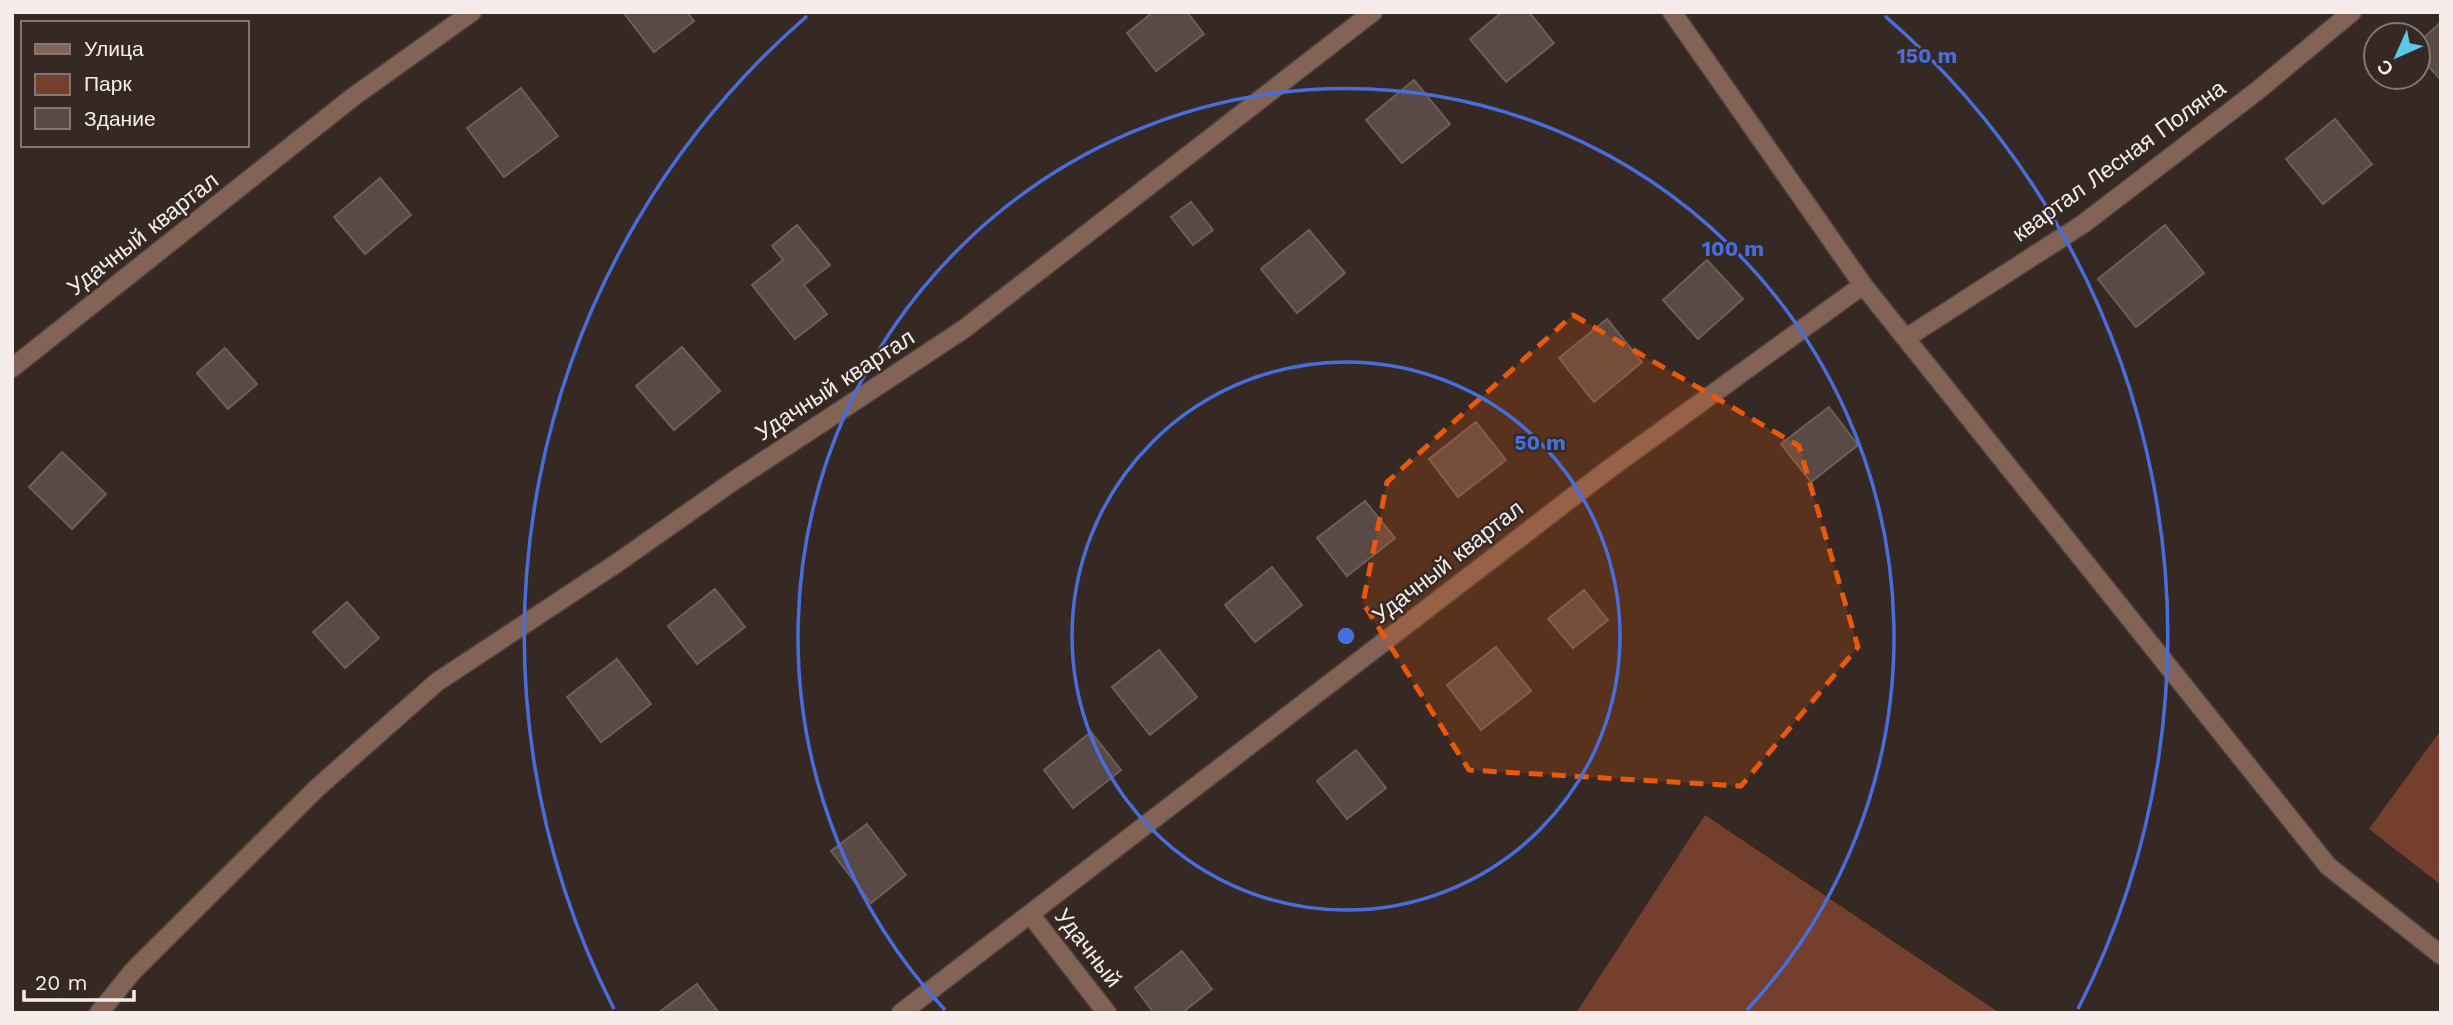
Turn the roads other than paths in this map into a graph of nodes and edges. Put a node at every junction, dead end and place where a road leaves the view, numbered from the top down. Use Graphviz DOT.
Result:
graph roads {
  1 [pos="472,12"];
  2 [pos="1373,12"];
  3 [pos="1672,12"];
  4 [pos="2352,12"];
  5 [pos="1863,285"];
  6 [pos="1906,338"];
  7 [pos="12,368"];
  8 [pos="1030,914"];
  9 [pos="2441,955"];
  10 [pos="99,1013"];
  11 [pos="901,1013"];
  12 [pos="1107,1013"];
  1 -- 7 [label="street, Удачный квартал"];
  2 -- 10 [label="street, Удачный квартал"];
  3 -- 5 [label="street"];
  4 -- 6 [label="street, квартал Лесная Поляна"];
  5 -- 6 [label="street"];
  5 -- 8 [label="street, Удачный квартал"];
  6 -- 9 [label="street"];
  8 -- 11 [label="street, Удачный квартал"];
  8 -- 12 [label="street, Удачный"];
}
